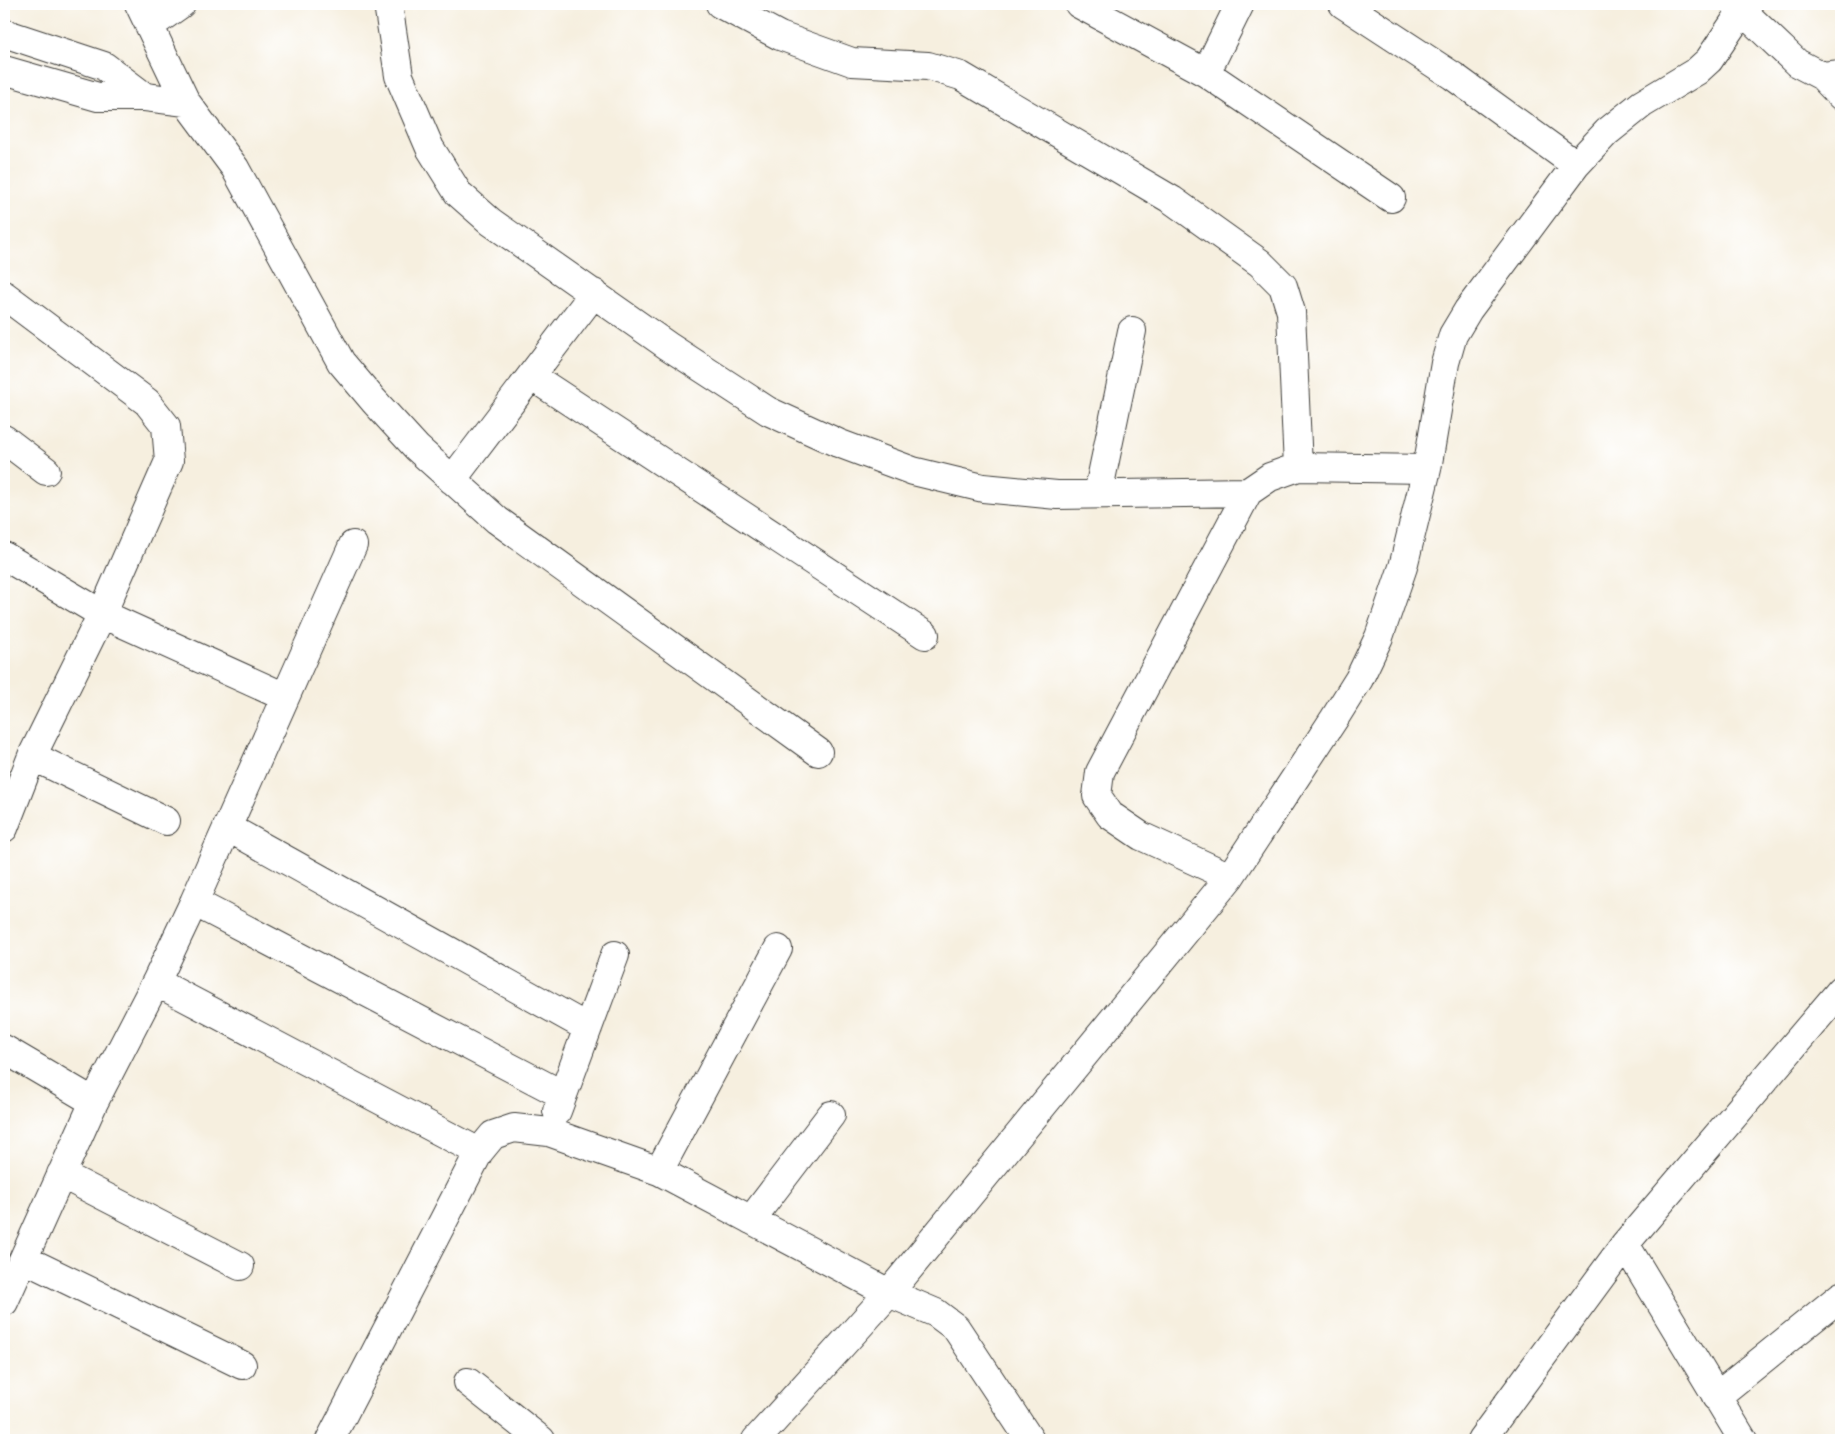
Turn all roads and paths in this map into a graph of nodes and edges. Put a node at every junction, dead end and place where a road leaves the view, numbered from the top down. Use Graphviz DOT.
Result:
graph roads {
  1 [pos="181,4"];
  2 [pos="388,4"];
  3 [pos="720,4"];
  4 [pos="1079,4"];
  5 [pos="1240,4"];
  6 [pos="1343,4"];
  7 [pos="1738,7"];
  8 [pos="145,15"];
  9 [pos="4,34"];
  10 [pos="4,70"];
  11 [pos="1206,73"];
  12 [pos="1832,75"];
  13 [pos="1841,96"];
  14 [pos="145,97"];
  15 [pos="186,102"];
  16 [pos="1576,165"];
  17 [pos="1391,198"];
  18 [pos="594,293"];
  19 [pos="4,295"];
  20 [pos="1132,331"];
  21 [pos="531,376"];
  22 [pos="4,439"];
  23 [pos="1298,467"];
  24 [pos="1427,469"];
  25 [pos="46,471"];
  26 [pos="452,480"];
  27 [pos="1248,492"];
  28 [pos="1098,494"];
  29 [pos="353,545"];
  30 [pos="4,556"];
  31 [pos="102,614"];
  32 [pos="925,636"];
  33 [pos="285,697"];
  34 [pos="818,752"];
  35 [pos="32,756"];
  36 [pos="166,821"];
  37 [pos="227,827"];
  38 [pos="4,828"];
  39 [pos="1230,878"];
  40 [pos="194,902"];
  41 [pos="778,949"];
  42 [pos="615,955"];
  43 [pos="156,982"];
  44 [pos="1841,990"];
  45 [pos="588,1028"];
  46 [pos="4,1049"];
  47 [pos="563,1095"];
  48 [pos="94,1102"];
  49 [pos="831,1115"];
  50 [pos="549,1132"];
  51 [pos="479,1152"];
  52 [pos="659,1171"];
  53 [pos="61,1174"];
  54 [pos="751,1220"];
  55 [pos="1625,1244"];
  56 [pos="24,1258"];
  57 [pos="240,1266"];
  58 [pos="889,1293"];
  59 [pos="1841,1296"];
  60 [pos="4,1302"];
  61 [pos="242,1365"];
  62 [pos="468,1382"];
  63 [pos="1716,1397"];
  64 [pos="330,1440"];
  65 [pos="542,1440"];
  66 [pos="756,1440"];
  67 [pos="1030,1440"];
  68 [pos="1482,1440"];
  69 [pos="1743,1440"];
  1 -- 8 [label="street"];
  2 -- 18 [label="street"];
  3 -- 23 [label="street"];
  4 -- 11 [label="street"];
  5 -- 11 [label="street"];
  6 -- 16 [label="street"];
  7 -- 12 [label="street"];
  7 -- 16 [label="street"];
  8 -- 15 [label="street"];
  9 -- 14 [label="street"];
  10 -- 14 [label="street"];
  11 -- 17 [label="street"];
  12 -- 13 [label="street"];
  14 -- 15 [label="street"];
  15 -- 26 [label="street"];
  16 -- 24 [label="street"];
  18 -- 21 [label="street"];
  18 -- 28 [label="street"];
  19 -- 31 [label="street"];
  20 -- 28 [label="street"];
  21 -- 26 [label="street"];
  21 -- 32 [label="street"];
  22 -- 25 [label="street"];
  23 -- 24 [label="street"];
  23 -- 27 [label="street"];
  24 -- 39 [label="street"];
  26 -- 34 [label="street"];
  27 -- 28 [label="street"];
  27 -- 39 [label="street"];
  29 -- 33 [label="street"];
  30 -- 31 [label="street"];
  31 -- 33 [label="street"];
  31 -- 35 [label="street"];
  33 -- 37 [label="street"];
  35 -- 36 [label="street"];
  35 -- 38 [label="street"];
  37 -- 40 [label="street"];
  37 -- 45 [label="street"];
  39 -- 58 [label="street"];
  40 -- 43 [label="street"];
  40 -- 47 [label="street"];
  41 -- 52 [label="street"];
  42 -- 45 [label="street"];
  43 -- 48 [label="street"];
  43 -- 51 [label="street"];
  44 -- 55 [label="street"];
  45 -- 47 [label="street"];
  46 -- 48 [label="street"];
  47 -- 50 [label="street"];
  48 -- 53 [label="street"];
  49 -- 54 [label="street"];
  50 -- 51 [label="street"];
  50 -- 52 [label="street"];
  51 -- 64 [label="street"];
  52 -- 54 [label="street"];
  53 -- 56 [label="street"];
  53 -- 57 [label="street"];
  54 -- 58 [label="street"];
  55 -- 63 [label="street"];
  55 -- 68 [label="street"];
  56 -- 60 [label="street"];
  56 -- 61 [label="street"];
  58 -- 66 [label="street"];
  58 -- 67 [label="street"];
  59 -- 63 [label="street"];
  62 -- 65 [label="street"];
  63 -- 69 [label="street"];
}
